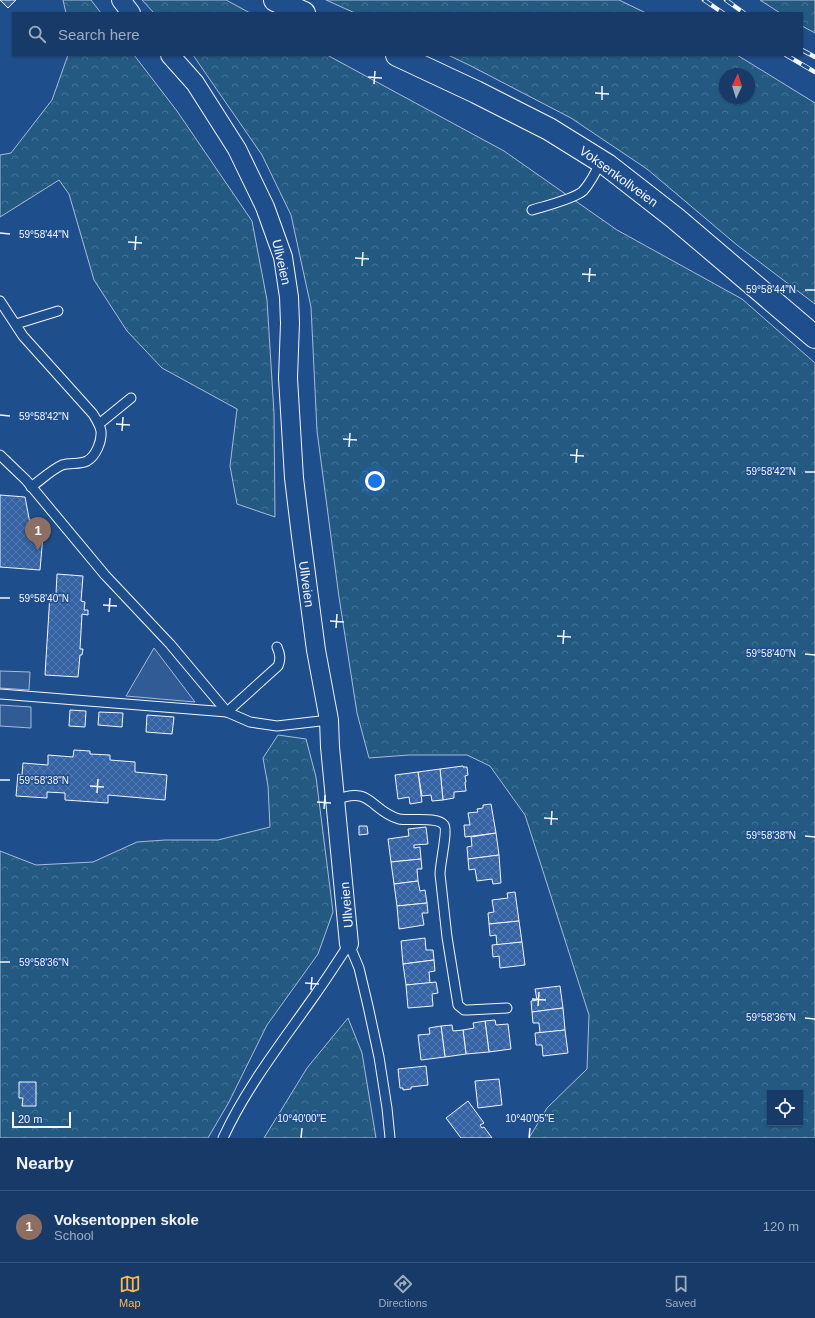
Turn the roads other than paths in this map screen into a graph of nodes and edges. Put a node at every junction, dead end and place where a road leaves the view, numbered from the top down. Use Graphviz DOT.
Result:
graph roads {
  1 [pos="121,0"];
  2 [pos="275,0"];
  3 [pos="130,12"];
  4 [pos="302,12"];
  5 [pos="171,56"];
  6 [pos="399,56"];
  7 [pos="601,161"];
  8 [pos="532,210"];
  9 [pos="0,301"];
  10 [pos="58,310"];
  11 [pos="16,324"];
  12 [pos="815,337"];
  13 [pos="131,398"];
  14 [pos="99,424"];
  15 [pos="0,455"];
  16 [pos="31,487"];
  17 [pos="276,647"];
  18 [pos="0,694"];
  19 [pos="227,712"];
  20 [pos="329,720"];
  21 [pos="336,800"];
  22 [pos="349,944"];
  23 [pos="507,1008"];
  24 [pos="223,1138"];
  25 [pos="390,1138"];
  1 -- 3 [label="street"];
  2 -- 4 [label="main road"];
  5 -- 20 [label="street, Ullveien"];
  6 -- 7 [label="main road, Voksenkollveien"];
  7 -- 8 [label="lane"];
  7 -- 12 [label="main road, Voksenkollveien"];
  9 -- 11 [label="lane"];
  10 -- 11 [label="lane"];
  11 -- 14 [label="lane"];
  13 -- 14 [label="lane"];
  14 -- 16 [label="lane"];
  15 -- 16 [label="lane"];
  16 -- 19 [label="lane"];
  17 -- 19 [label="lane"];
  18 -- 19 [label="lane"];
  19 -- 20 [label="lane"];
  20 -- 21 [label="street, Ullveien"];
  21 -- 22 [label="street, Ullveien"];
  21 -- 23 [label="lane"];
  22 -- 24 [label="lane"];
  22 -- 25 [label="lane, Ullveien"];
}
